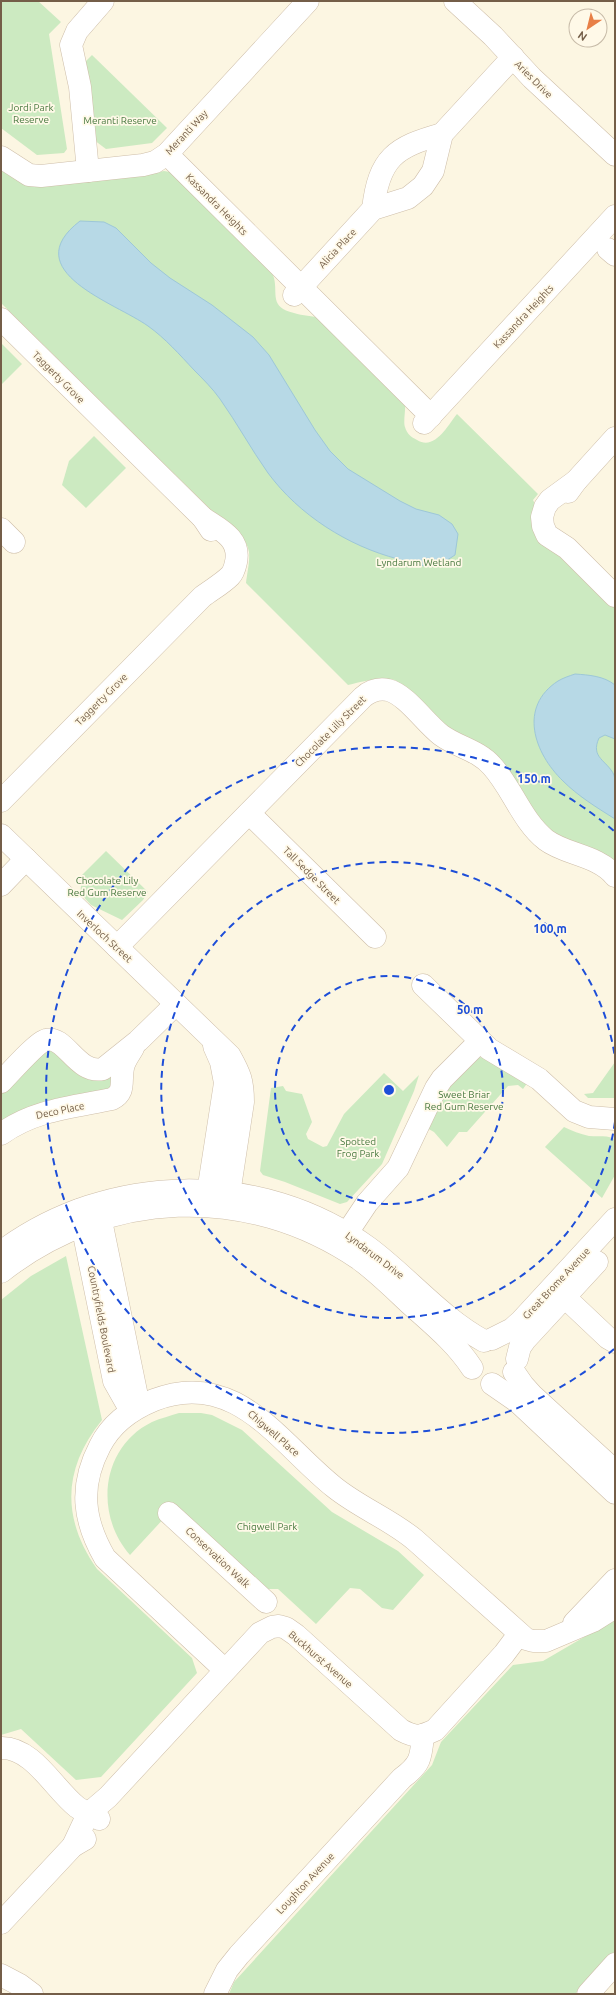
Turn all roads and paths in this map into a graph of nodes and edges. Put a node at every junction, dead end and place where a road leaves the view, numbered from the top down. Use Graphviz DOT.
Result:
graph roads {
  1 [pos="103,1"];
  2 [pos="308,1"];
  3 [pos="455,1"];
  4 [pos="513,57"];
  5 [pos="442,134"];
  6 [pos="167,154"];
  7 [pos="615,155"];
  8 [pos="1,157"];
  9 [pos="88,171"];
  10 [pos="373,209"];
  11 [pos="615,216"];
  12 [pos="298,291"];
  13 [pos="1,319"];
  14 [pos="615,438"];
  15 [pos="615,596"];
  16 [pos="1,801"];
  17 [pos="249,813"];
  18 [pos="1,835"];
  19 [pos="26,859"];
  20 [pos="615,876"];
  21 [pos="1,884"];
  22 [pos="375,937"];
  23 [pos="116,947"];
  24 [pos="423,985"];
  25 [pos="176,1004"];
  26 [pos="138,1041"];
  27 [pos="480,1041"];
  28 [pos="101,1069"];
  29 [pos="1,1082"];
  30 [pos="121,1091"];
  31 [pos="615,1119"];
  32 [pos="1,1134"];
  33 [pos="218,1199"];
  34 [pos="90,1214"];
  35 [pos="615,1219"];
  36 [pos="342,1240"];
  37 [pos="615,1242"];
  38 [pos="1,1252"];
  39 [pos="1,1272"];
  40 [pos="558,1292"];
  41 [pos="488,1340"];
  42 [pos="615,1342"];
  43 [pos="516,1365"];
  44 [pos="472,1368"];
  45 [pos="492,1384"];
  46 [pos="135,1409"];
  47 [pos="615,1471"];
  48 [pos="615,1493"];
  49 [pos="169,1513"];
  50 [pos="615,1580"];
  51 [pos="266,1602"];
  52 [pos="615,1607"];
  53 [pos="565,1632"];
  54 [pos="519,1634"];
  55 [pos="225,1670"];
  56 [pos="418,1736"];
  57 [pos="1,1748"];
  58 [pos="94,1813"];
  59 [pos="2,1923"];
  60 [pos="615,1964"];
  61 [pos="1,1975"];
  62 [pos="32,1994"];
  63 [pos="215,1994"];
  64 [pos="588,1994"];
  1 -- 9 [label="street"];
  2 -- 6 [label="street, Meranti Way"];
  3 -- 4 [label="street, Aries Drive"];
  4 -- 5 [label="street, Alicia Place"];
  4 -- 7 [label="street, Aries Drive"];
  5 -- 10 [label="street, Alicia Place"];
  5 -- 10 [label="street"];
  6 -- 9 [label="street, Meranti Way"];
  6 -- 12 [label="street, Kassandra Heights"];
  8 -- 9 [label="street, Meranti Way"];
  10 -- 12 [label="street, Alicia Place"];
  11 -- 12 [label="street, Kassandra Heights"];
  13 -- 16 [label="street, Taggerty Grove"];
  14 -- 15 [label="street"];
  17 -- 20 [label="street, Chocolate Lilly Street"];
  17 -- 22 [label="street, Tall Sedge Street"];
  17 -- 23 [label="street, Chocolate Lilly Street"];
  18 -- 19 [label="street, Inverloch Street"];
  19 -- 21 [label="street"];
  19 -- 23 [label="street, Inverloch Street"];
  23 -- 25 [label="street, Inverloch Street"];
  24 -- 27 [label="street"];
  25 -- 26 [label="street"];
  25 -- 33 [label="street, Inverloch Street"];
  26 -- 28 [label="street"];
  26 -- 30 [label="street"];
  27 -- 31 [label="street"];
  27 -- 36 [label="street"];
  28 -- 29 [label="street"];
  28 -- 30 [label="street"];
  30 -- 32 [label="street, Deco Place"];
  33 -- 34 [label="street, Lyndarum Drive"];
  33 -- 36 [label="street, Lyndarum Drive"];
  34 -- 38 [label="street, Lyndarum Drive"];
  34 -- 39 [label="street, Lyndarum Drive"];
  34 -- 46 [label="street, Countryfields Boulevard"];
  35 -- 40 [label="street, Great Brome Avenue"];
  36 -- 41 [label="street, Lyndarum Drive"];
  36 -- 44 [label="street, Lyndarum Drive"];
  37 -- 40 [label="street, Great Brome Avenue"];
  40 -- 41 [label="street, Great Brome Avenue"];
  40 -- 42 [label="street"];
  40 -- 43 [label="street, Great Brome Avenue"];
  41 -- 43 [label="street"];
  41 -- 44 [label="street"];
  43 -- 45 [label="street"];
  43 -- 47 [label="street"];
  44 -- 45 [label="street"];
  45 -- 48 [label="street"];
  46 -- 54 [label="street, Chigwell Place"];
  46 -- 55 [label="street, Chigwell Place"];
  49 -- 51 [label="street, Conservation Walk"];
  50 -- 53 [label="street, Chigwell Place"];
  52 -- 53 [label="street, Chigwell Place"];
  53 -- 54 [label="street, Chigwell Place"];
  54 -- 56 [label="street"];
  55 -- 56 [label="street, Buckhurst Avenue"];
  55 -- 58 [label="street, Buckhurst Avenue"];
  56 -- 63 [label="street, Loughton Avenue"];
  57 -- 58 [label="street"];
  58 -- 59 [label="street, Buckhurst Avenue"];
  60 -- 64 [label="street"];
  61 -- 62 [label="street"];
}
